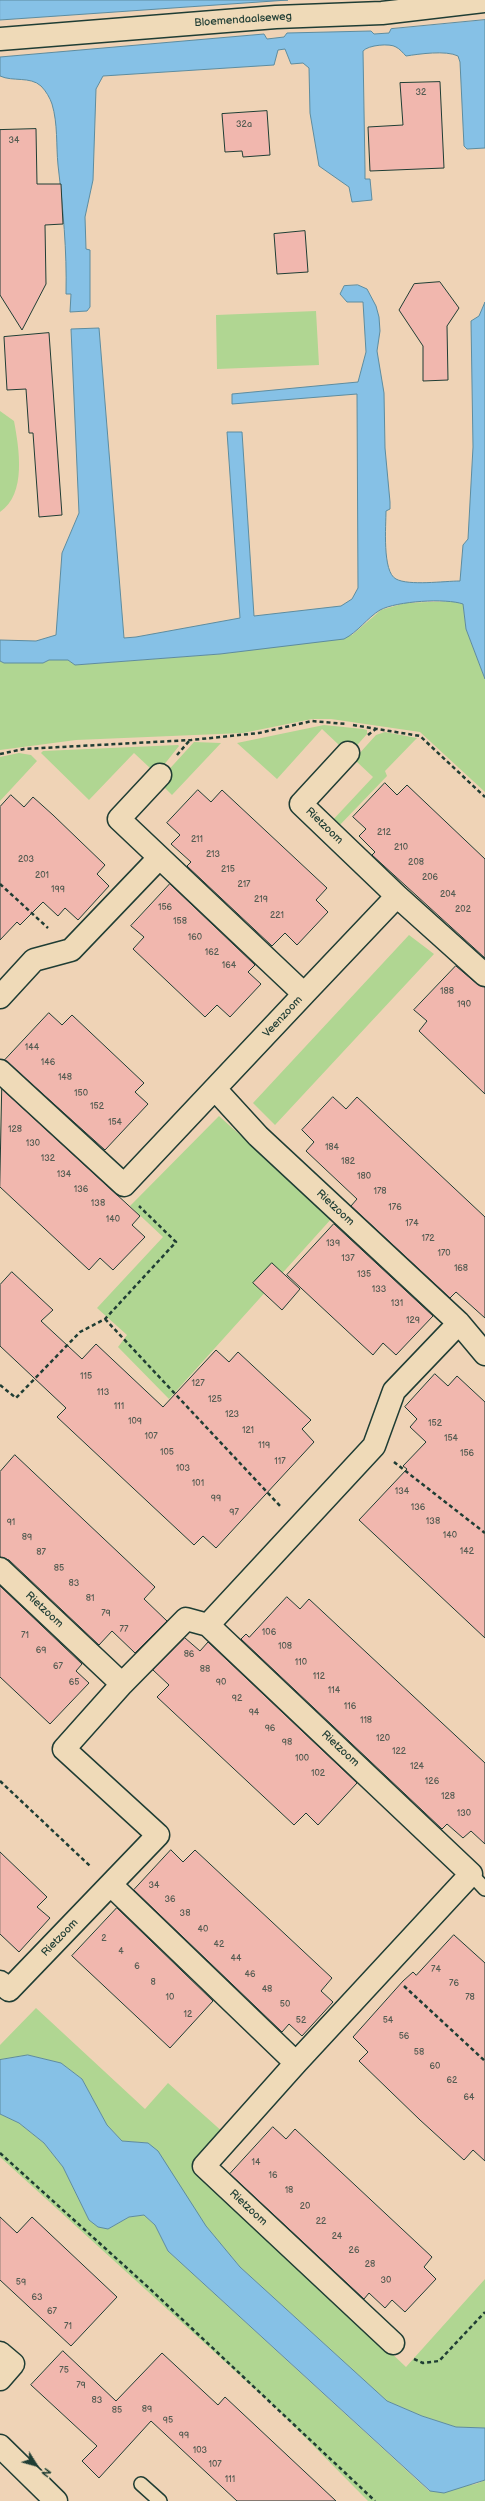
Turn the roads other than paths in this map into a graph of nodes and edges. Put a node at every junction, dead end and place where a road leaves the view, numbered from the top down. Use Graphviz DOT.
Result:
graph roads {
  1 [pos="485,1"];
  2 [pos="0,40"];
  3 [pos="348,753"];
  4 [pos="160,774"];
  5 [pos="159,858"];
  6 [pos="397,896"];
  7 [pos="485,975"];
  8 [pos="304,994"];
  9 [pos="0,997"];
  10 [pos="0,1070"];
  11 [pos="215,1089"];
  12 [pos="459,1323"];
  13 [pos="485,1354"];
  14 [pos="0,1570"];
  15 [pos="208,1625"];
  16 [pos="122,1684"];
  17 [pos="478,1882"];
  18 [pos="111,1885"];
  19 [pos="3,1991"];
  20 [pos="296,2063"];
  21 [pos="393,2343"];
  22 [pos="0,2353"];
  23 [pos="0,2379"];
  24 [pos="0,2446"];
  25 [pos="141,2484"];
  26 [pos="56,2501"];
  27 [pos="160,2501"];
  1 -- 2 [label="street, Bloemendaalseweg"];
  3 -- 6 [label="street, Rietzoom"];
  4 -- 5 [label="street, Veenzoom"];
  5 -- 8 [label="street, Veenzoom"];
  5 -- 9 [label="street"];
  6 -- 7 [label="street, Rietzoom"];
  6 -- 8 [label="street"];
  8 -- 11 [label="street, Veenzoom"];
  10 -- 11 [label="street, Veenzoom"];
  11 -- 12 [label="street, Rietzoom"];
  12 -- 13 [label="street, Rietzoom"];
  12 -- 15 [label="street"];
  14 -- 16 [label="street, Rietzoom"];
  15 -- 16 [label="street, Rietzoom"];
  15 -- 17 [label="street, Rietzoom"];
  16 -- 18 [label="street, Rietzoom"];
  17 -- 20 [label="street, Rietzoom"];
  18 -- 19 [label="street, Rietzoom"];
  18 -- 20 [label="street"];
  20 -- 21 [label="street, Rietzoom"];
  22 -- 23 [label="street"];
  24 -- 26 [label="street"];
  25 -- 27 [label="lane"];
}
